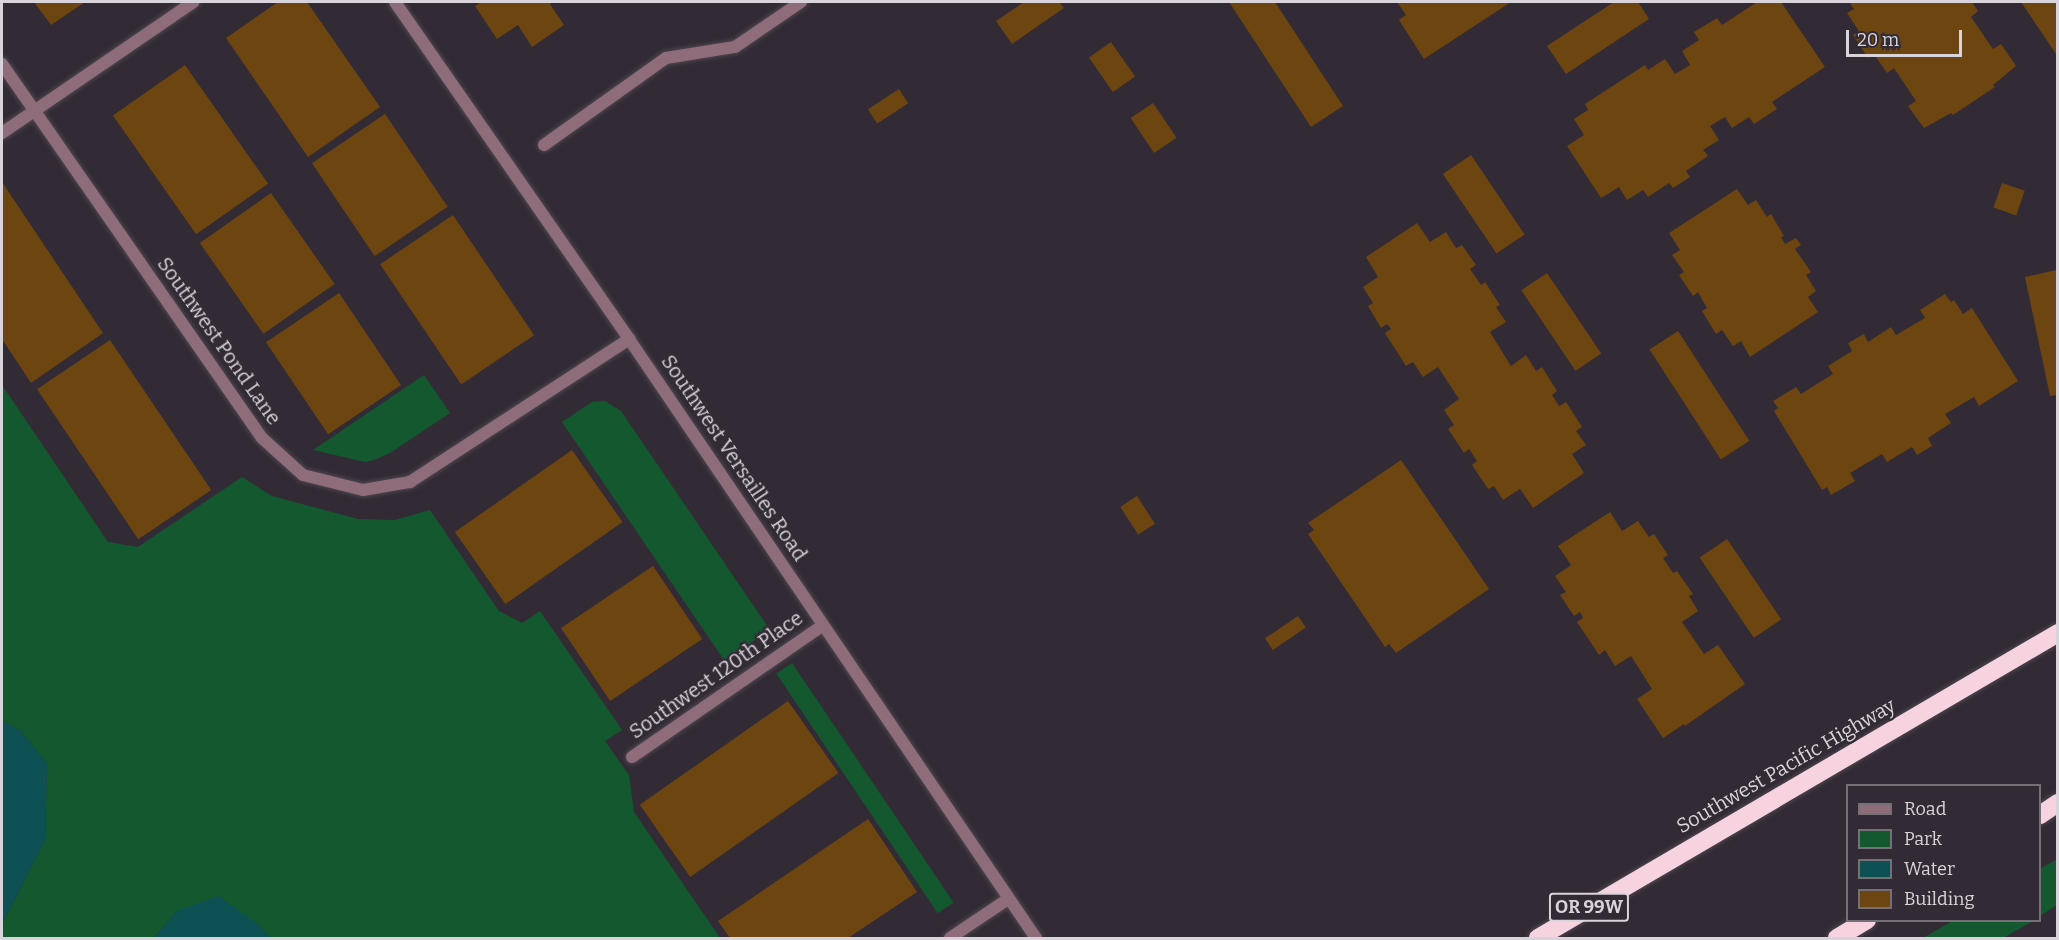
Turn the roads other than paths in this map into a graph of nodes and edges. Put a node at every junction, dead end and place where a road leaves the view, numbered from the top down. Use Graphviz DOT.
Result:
graph roads {
  1 [pos="193,2"];
  2 [pos="395,2"];
  3 [pos="801,2"];
  4 [pos="2,64"];
  5 [pos="33,111"];
  6 [pos="2,133"];
  7 [pos="544,145"];
  8 [pos="629,339"];
  9 [pos="823,625"];
  10 [pos="2058,633"];
  11 [pos="632,756"];
  12 [pos="2058,804"];
  13 [pos="2041,813"];
  14 [pos="1008,899"];
  15 [pos="1865,922"];
  16 [pos="950,939"];
  17 [pos="1036,939"];
  18 [pos="1538,939"];
  19 [pos="1838,939"];
  1 -- 5 [label="street"];
  2 -- 8 [label="street, Southwest Versailles Road"];
  3 -- 7 [label="street"];
  4 -- 5 [label="street, Southwest Pond Lane"];
  5 -- 6 [label="street"];
  5 -- 8 [label="street, Southwest Pond Lane"];
  8 -- 9 [label="street, Southwest Versailles Road"];
  9 -- 11 [label="street, Southwest 120th Place"];
  9 -- 14 [label="street, Southwest Versailles Road"];
  10 -- 18 [label="highway, Southwest Pacific Highway / OR 99W"];
  12 -- 13 [label="highway"];
  14 -- 16 [label="street"];
  14 -- 17 [label="street, Southwest Versailles Road"];
  15 -- 19 [label="highway"];
}
